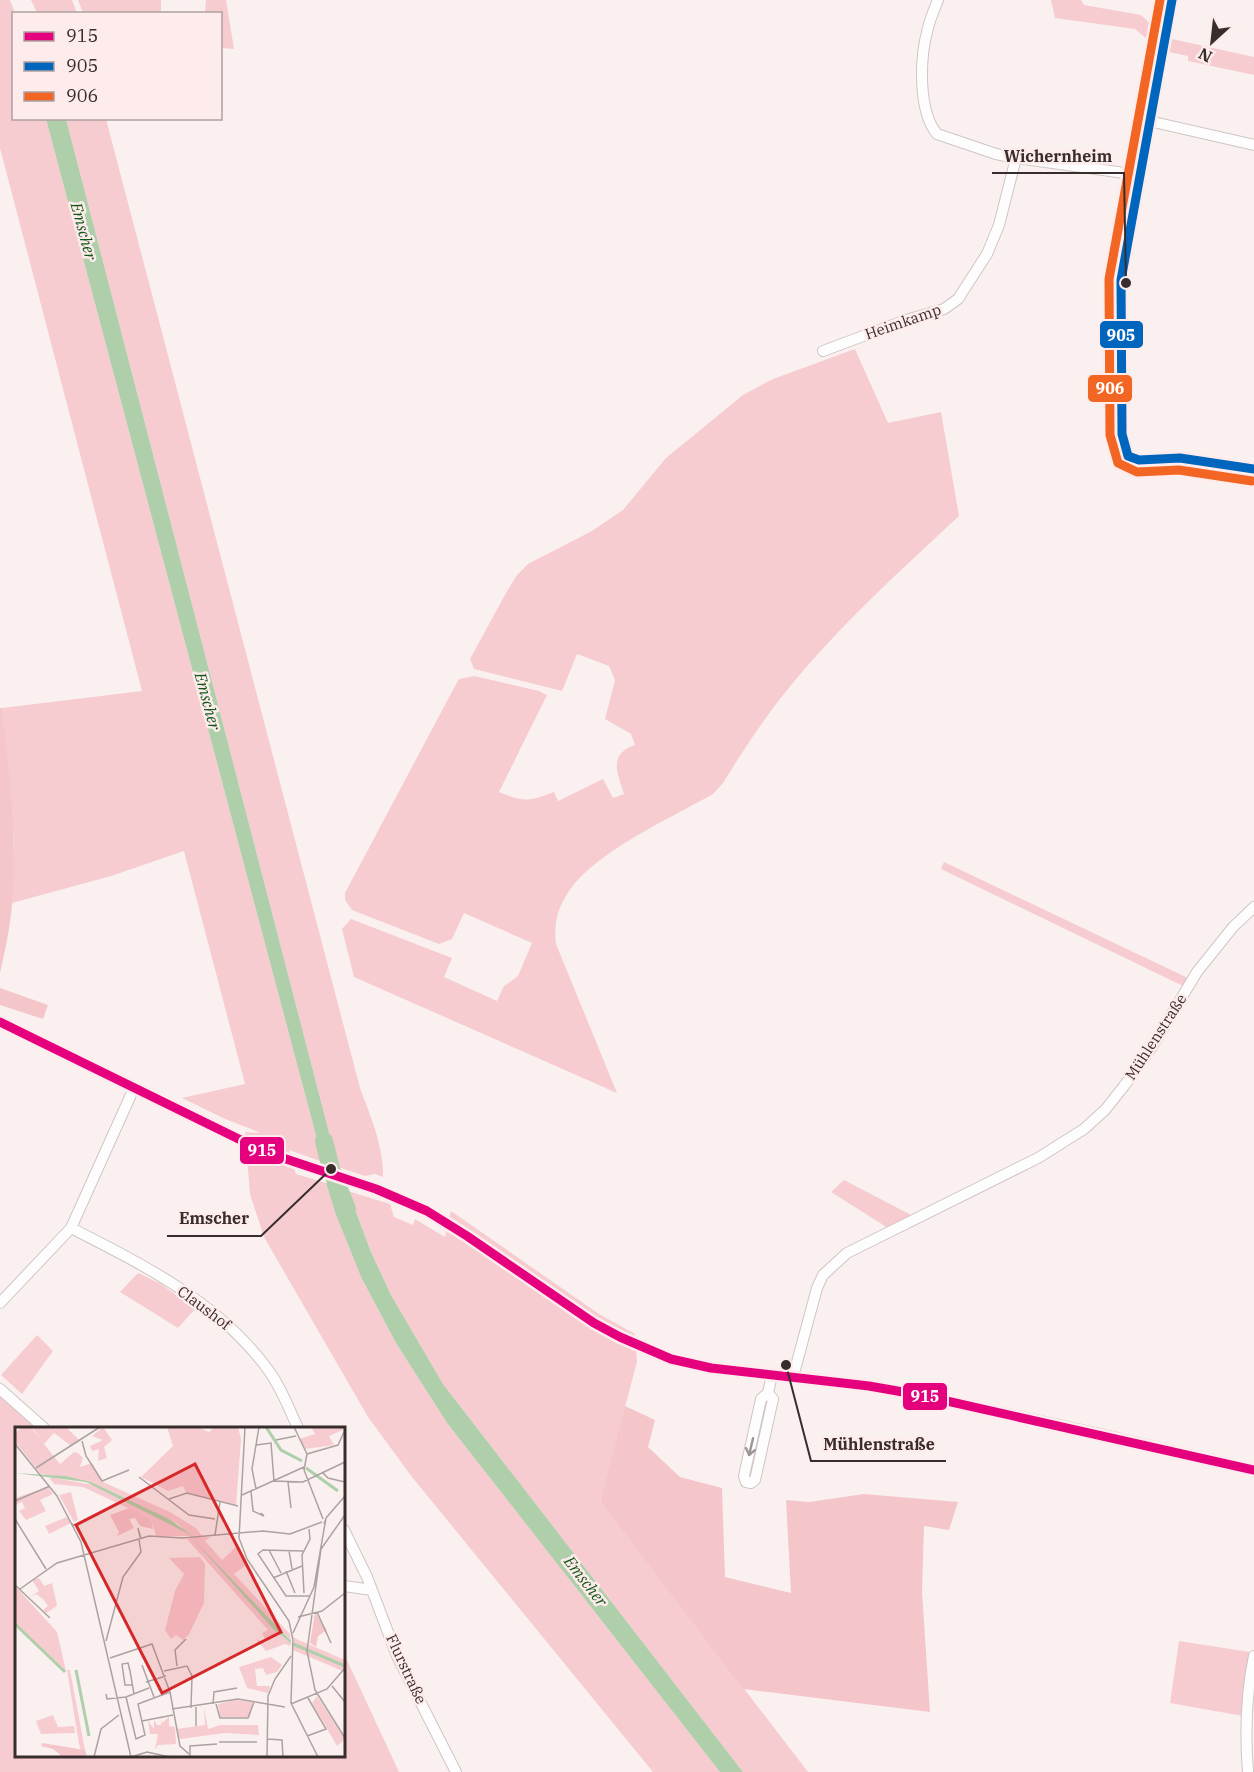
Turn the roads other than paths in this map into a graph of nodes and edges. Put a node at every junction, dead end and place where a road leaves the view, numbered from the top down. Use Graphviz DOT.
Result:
graph roads {
  1 [pos="938,0"];
  2 [pos="1172,0"];
  3 [pos="1149,121"];
  4 [pos="1254,145"];
  5 [pos="1016,158"];
  6 [pos="1139,175"];
  7 [pos="823,351"];
  8 [pos="1254,469"];
  9 [pos="1254,907"];
  10 [pos="0,1022"];
  11 [pos="134,1088"];
  12 [pos="71,1228"];
  13 [pos="0,1303"];
  14 [pos="772,1375"];
  15 [pos="793,1377"];
  16 [pos="0,1389"];
  17 [pos="768,1393"];
  18 [pos="43,1427"];
  19 [pos="298,1427"];
  20 [pos="1254,1470"];
  21 [pos="345,1532"];
  22 [pos="345,1586"];
  23 [pos="372,1590"];
  24 [pos="1254,1656"];
  25 [pos="456,1772"];
  26 [pos="1248,1772"];
  1 -- 5 [label="street"];
  2 -- 3 [label="street"];
  3 -- 4 [label="street"];
  3 -- 6 [label="street"];
  5 -- 6 [label="street"];
  5 -- 7 [label="street, Heimkamp"];
  6 -- 8 [label="street"];
  9 -- 15 [label="street, Mühlenstraße"];
  10 -- 11 [label="street"];
  11 -- 12 [label="street"];
  11 -- 14 [label="street"];
  12 -- 13 [label="street"];
  12 -- 19 [label="street, Claushof"];
  14 -- 15 [label="street"];
  14 -- 17 [label="street"];
  15 -- 20 [label="street"];
  16 -- 18 [label="street"];
  17 -- 17 [label="street, one-way"];
  21 -- 23 [label="street"];
  22 -- 23 [label="street"];
  23 -- 25 [label="street, Flurstraße"];
  24 -- 26 [label="street"];
}
